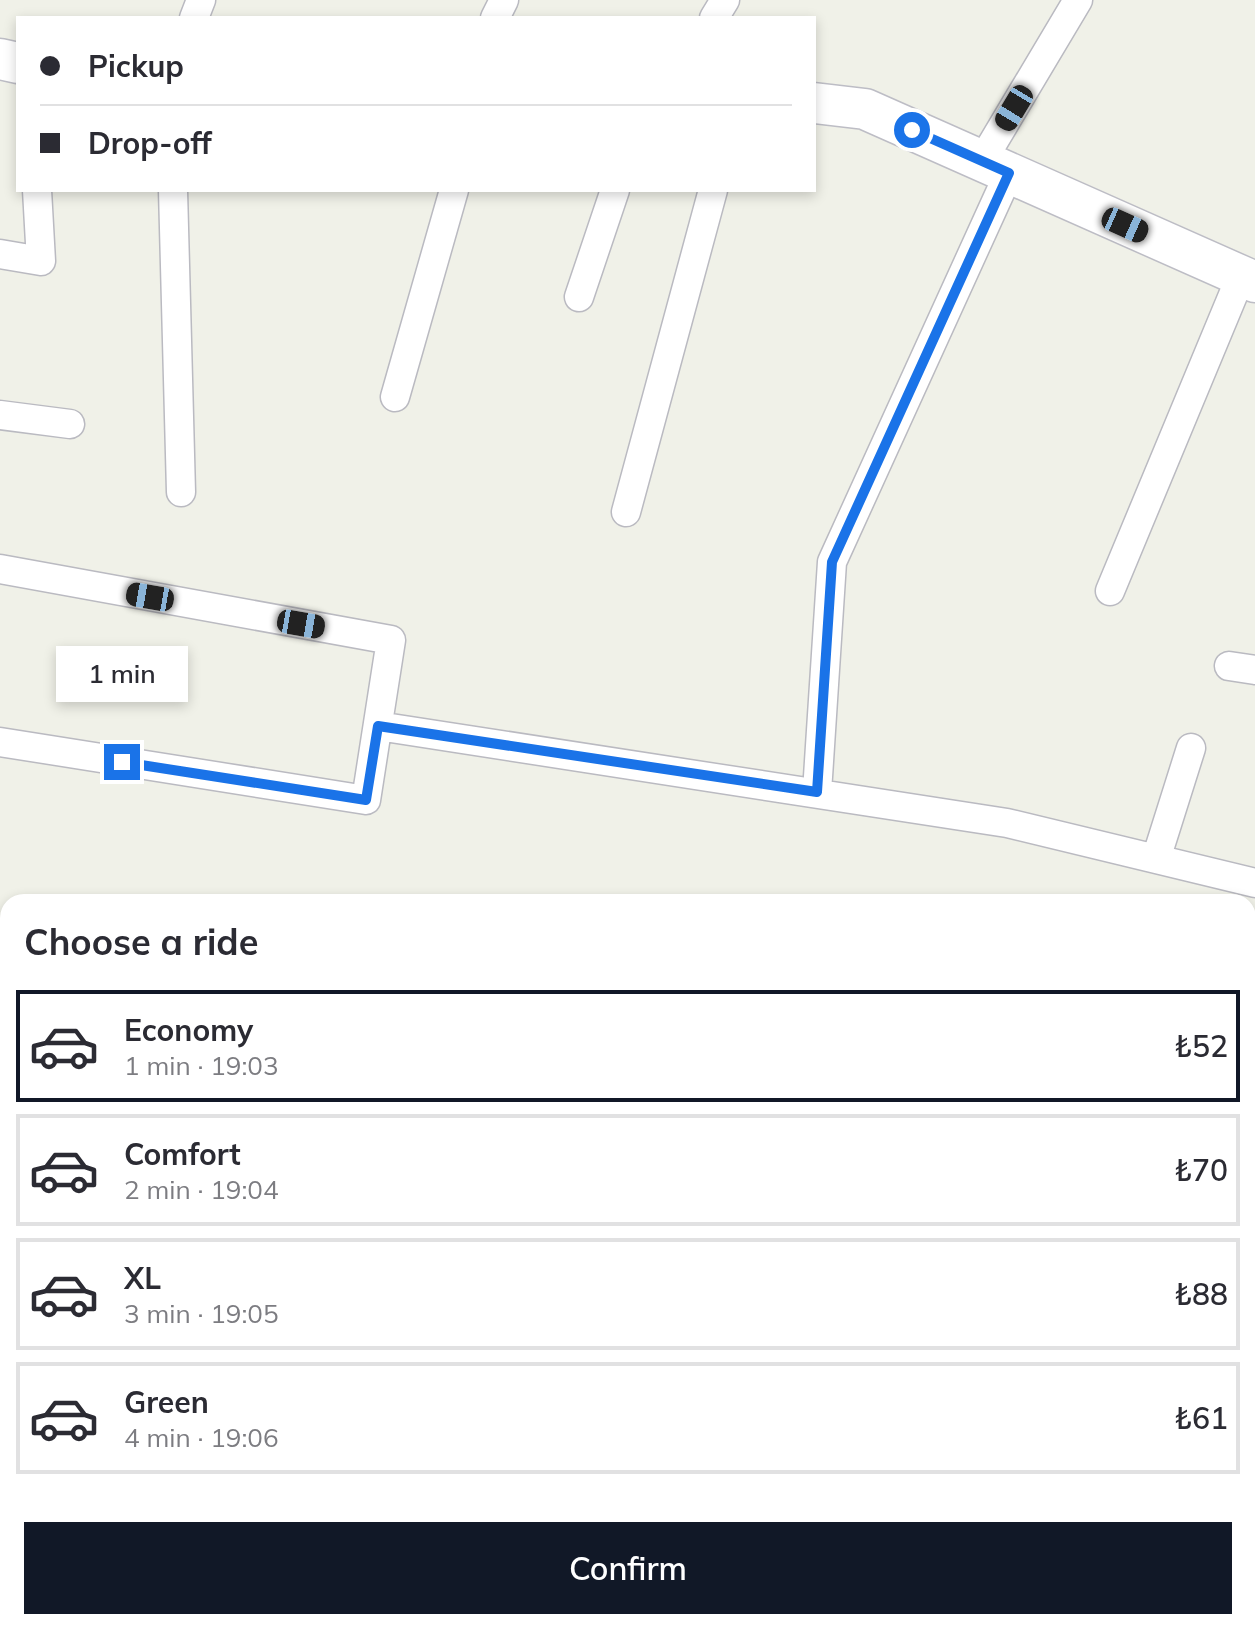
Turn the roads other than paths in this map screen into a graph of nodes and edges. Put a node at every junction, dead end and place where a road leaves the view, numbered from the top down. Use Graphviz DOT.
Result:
graph roads {
  1 [pos="1078,0"];
  2 [pos="816,103"];
  3 [pos="995,167"];
  4 [pos="37,192"];
  5 [pos="173,192"];
  6 [pos="453,192"];
  7 [pos="614,192"];
  8 [pos="712,192"];
  9 [pos="0,254"];
  10 [pos="1248,279"];
  11 [pos="579,297"];
  12 [pos="395,397"];
  13 [pos="0,415"];
  14 [pos="70,424"];
  15 [pos="181,492"];
  16 [pos="626,512"];
  17 [pos="0,569"];
  18 [pos="1110,591"];
  19 [pos="378,726"];
  20 [pos="0,742"];
  21 [pos="1191,748"];
  22 [pos="817,792"];
  23 [pos="1156,859"];
  24 [pos="1255,883"];
  1 -- 3 [label="street"];
  2 -- 3 [label="main road"];
  3 -- 10 [label="main road"];
  3 -- 22 [label="street"];
  4 -- 9 [label="street"];
  5 -- 15 [label="street"];
  6 -- 12 [label="street"];
  7 -- 11 [label="street"];
  8 -- 16 [label="street"];
  10 -- 18 [label="street"];
  13 -- 14 [label="street"];
  17 -- 19 [label="street"];
  19 -- 20 [label="street"];
  19 -- 22 [label="street"];
  21 -- 23 [label="street"];
  22 -- 23 [label="street"];
  23 -- 24 [label="street"];
}
